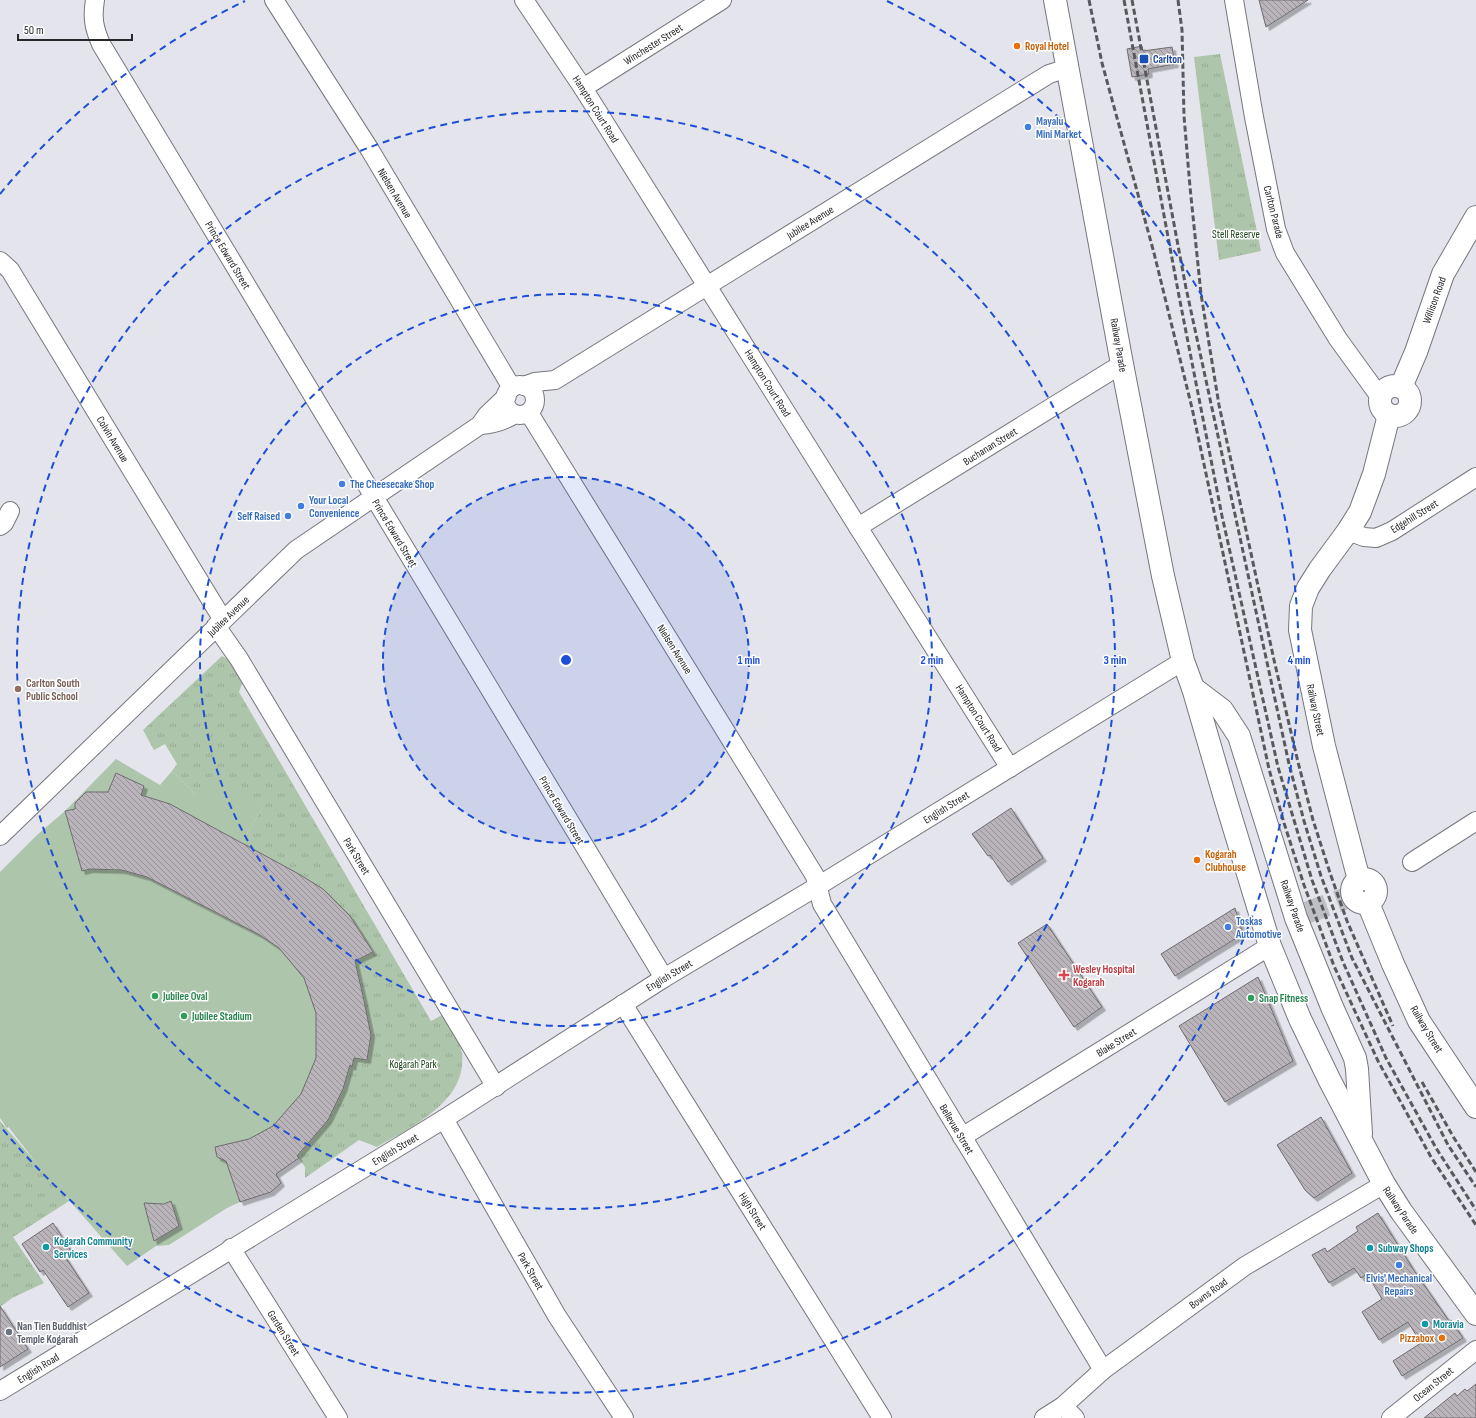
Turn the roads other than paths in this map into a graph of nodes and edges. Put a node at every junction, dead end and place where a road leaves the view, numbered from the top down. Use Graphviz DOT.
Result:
graph roads {
  1 [pos="95,0"];
  2 [pos="274,0"];
  3 [pos="524,0"];
  4 [pos="722,0"];
  5 [pos="1055,0"];
  6 [pos="1234,0"];
  7 [pos="1068,68"];
  8 [pos="583,88"];
  9 [pos="1476,217"];
  10 [pos="3,269"];
  11 [pos="707,286"];
  12 [pos="1122,364"];
  13 [pos="555,380"];
  14 [pos="514,390"];
  15 [pos="1385,406"];
  16 [pos="526,410"];
  17 [pos="480,425"];
  18 [pos="1476,477"];
  19 [pos="373,498"];
  20 [pos="10,512"];
  21 [pos="0,526"];
  22 [pos="858,527"];
  23 [pos="1348,531"];
  24 [pos="220,623"];
  25 [pos="1183,661"];
  26 [pos="1193,688"];
  27 [pos="1010,768"];
  28 [pos="1476,821"];
  29 [pos="0,836"];
  30 [pos="1412,862"];
  31 [pos="818,886"];
  32 [pos="1270,946"];
  33 [pos="664,978"];
  34 [pos="624,1004"];
  35 [pos="1350,1046"];
  36 [pos="1330,1081"];
  37 [pos="496,1087"];
  38 [pos="1476,1107"];
  39 [pos="444,1119"];
  40 [pos="962,1137"];
  41 [pos="1362,1140"];
  42 [pos="1384,1184"];
  43 [pos="231,1248"];
  44 [pos="158,1294"];
  45 [pos="1476,1314"];
  46 [pos="1476,1350"];
  47 [pos="1103,1370"];
  48 [pos="0,1391"];
  49 [pos="1069,1412"];
  50 [pos="338,1418"];
  51 [pos="624,1418"];
  52 [pos="882,1418"];
  53 [pos="1044,1418"];
  54 [pos="1391,1418"];
  1 -- 19 [label="street, Prince Edward Street"];
  2 -- 14 [label="street, Nielsen Avenue"];
  3 -- 8 [label="street, Hampton Court Road"];
  4 -- 8 [label="street, Winchester Street"];
  5 -- 7 [label="main road, Railway Parade"];
  6 -- 15 [label="street, Carlton Parade"];
  7 -- 11 [label="street, Jubilee Avenue"];
  7 -- 12 [label="main road, Railway Parade"];
  8 -- 11 [label="street, Hampton Court Road"];
  9 -- 15 [label="main road, Willison Road"];
  10 -- 24 [label="street, Colvin Avenue"];
  11 -- 13 [label="street, Jubilee Avenue"];
  11 -- 22 [label="street, Hampton Court Road"];
  12 -- 22 [label="street, Buchanan Street"];
  12 -- 25 [label="main road, Railway Parade"];
  13 -- 14 [label="street, Jubilee Avenue"];
  13 -- 16 [label="street, Jubilee Avenue"];
  14 -- 16 [label="street"];
  14 -- 16 [label="street"];
  14 -- 17 [label="street, Jubilee Avenue"];
  15 -- 23 [label="main road, Railway Street"];
  16 -- 17 [label="street, Jubilee Avenue"];
  16 -- 31 [label="street, Nielsen Avenue"];
  17 -- 19 [label="street, Jubilee Avenue"];
  18 -- 23 [label="street, Edgehill Street"];
  19 -- 24 [label="street, Jubilee Avenue"];
  19 -- 33 [label="street, Prince Edward Street"];
  20 -- 21 [label="street"];
  22 -- 27 [label="street, Hampton Court Road"];
  23 -- 38 [label="main road, Railway Street"];
  24 -- 29 [label="street, Jubilee Avenue"];
  24 -- 37 [label="street, Park Street"];
  25 -- 26 [label="main road, Railway Parade"];
  25 -- 27 [label="street, English Street"];
  26 -- 32 [label="main road, Railway Parade"];
  26 -- 35 [label="main road, Railway Parade"];
  27 -- 31 [label="street, English Street"];
  28 -- 30 [label="street"];
  31 -- 33 [label="street, English Street"];
  31 -- 40 [label="street, Bellevue Street"];
  32 -- 36 [label="main road, Railway Parade"];
  32 -- 40 [label="street, Blake Street"];
  33 -- 34 [label="street, English Street"];
  34 -- 37 [label="street, English Street"];
  34 -- 52 [label="street, High Street"];
  35 -- 36 [label="main road"];
  35 -- 41 [label="main road, Railway Parade"];
  36 -- 41 [label="main road, Railway Parade"];
  37 -- 39 [label="street, English Street"];
  39 -- 43 [label="street, English Street"];
  39 -- 51 [label="street, Park Street"];
  40 -- 47 [label="street, Bellevue Street"];
  41 -- 42 [label="main road, Railway Parade"];
  42 -- 45 [label="main road, Railway Parade"];
  42 -- 47 [label="street, Bowns Road"];
  43 -- 44 [label="street, English Street"];
  43 -- 50 [label="street, Garden Street"];
  44 -- 48 [label="street, English Road"];
  46 -- 54 [label="street, Ocean Street"];
  47 -- 49 [label="street, Bowns Road"];
  49 -- 53 [label="street, Bowns Road"];
}
